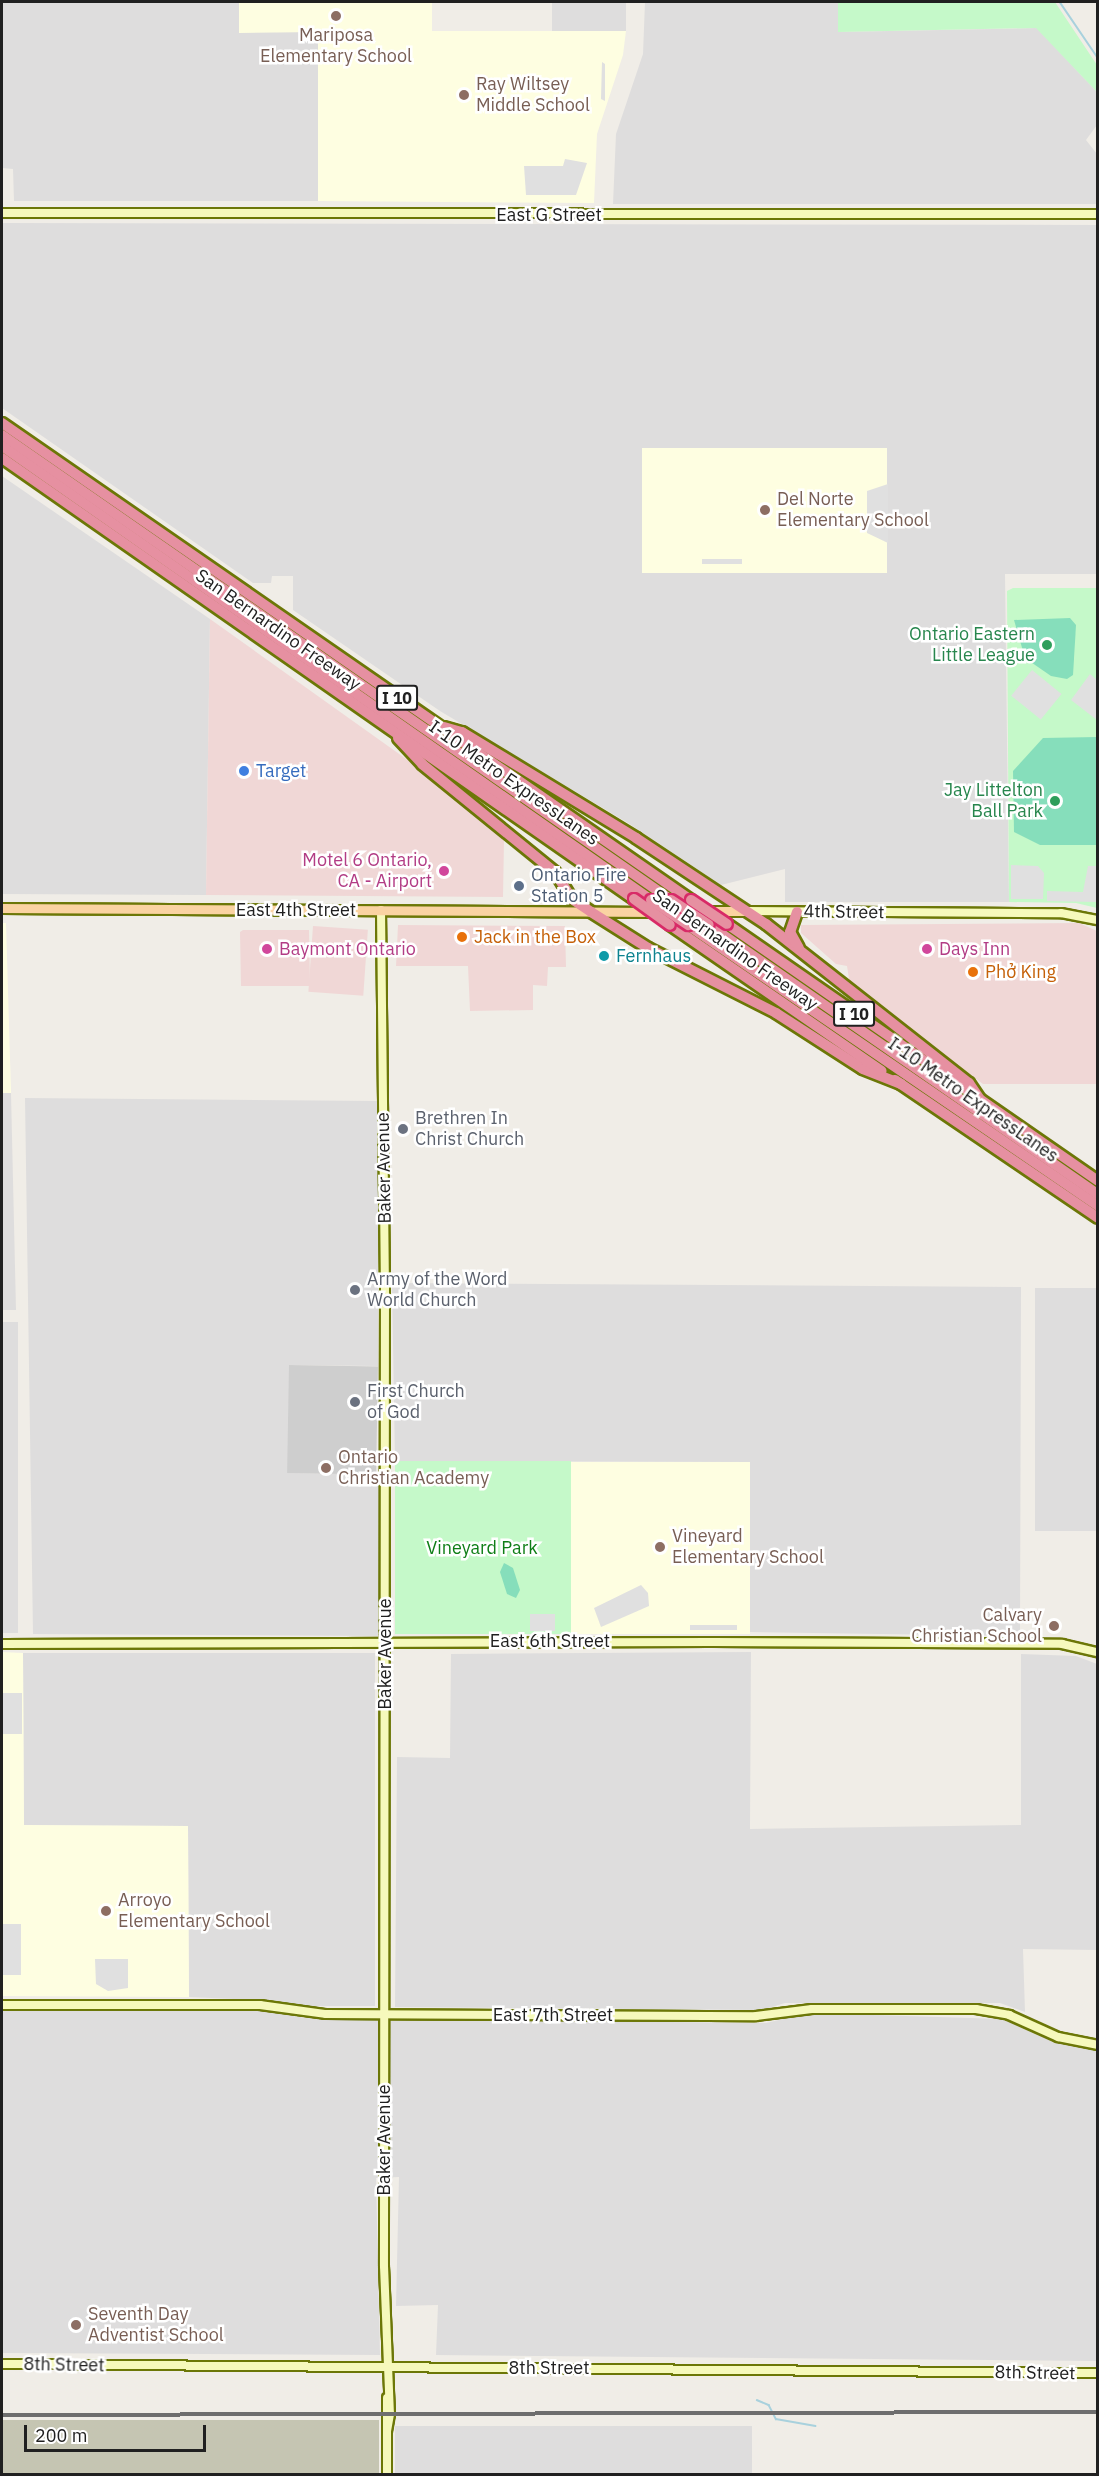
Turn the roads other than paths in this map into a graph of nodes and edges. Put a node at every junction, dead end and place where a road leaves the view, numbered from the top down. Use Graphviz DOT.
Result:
graph roads {
  1 [pos="2,213"];
  2 [pos="1098,214"];
  3 [pos="2,423"];
  4 [pos="2,435"];
  5 [pos="2,446"];
  6 [pos="2,458"];
  7 [pos="436,725"];
  8 [pos="394,731"];
  9 [pos="2,908"];
  10 [pos="381,910"];
  11 [pos="746,911"];
  12 [pos="591,912"];
  13 [pos="797,912"];
  14 [pos="1098,920"];
  15 [pos="812,960"];
  16 [pos="901,1084"];
  17 [pos="982,1102"];
  18 [pos="1098,1181"];
  19 [pos="1098,1194"];
  20 [pos="1098,1206"];
  21 [pos="1098,1218"];
  22 [pos="384,1643"];
  23 [pos="2,1644"];
  24 [pos="1098,1652"];
  25 [pos="2,2005"];
  26 [pos="384,2014"];
  27 [pos="1098,2045"];
  28 [pos="2,2364"];
  29 [pos="387,2367"];
  30 [pos="1098,2373"];
  31 [pos="387,2475"];
  1 -- 2 [label="street, East G Street"];
  3 -- 7 [label="highway, San Bernardino Freeway / I 10"];
  4 -- 19 [label="highway, I-10 Metro ExpressLanes, bridge"];
  5 -- 20 [label="highway, I-10 Metro ExpressLanes, bridge"];
  6 -- 8 [label="highway, San Bernardino Freeway / I 10"];
  7 -- 11 [label="highway"];
  7 -- 17 [label="highway, San Bernardino Freeway / I 10, bridge"];
  8 -- 12 [label="highway"];
  8 -- 16 [label="highway, San Bernardino Freeway / I 10, bridge"];
  9 -- 10 [label="main road, East 4th Street"];
  10 -- 12 [label="main road, East 4th Street"];
  10 -- 22 [label="street, Baker Avenue"];
  11 -- 12 [label="main road, 4th Street"];
  11 -- 13 [label="street, 4th Street"];
  11 -- 15 [label="highway"];
  12 -- 16 [label="highway"];
  13 -- 14 [label="street, 4th Street"];
  13 -- 15 [label="highway"];
  15 -- 17 [label="highway"];
  16 -- 21 [label="highway, San Bernardino Freeway / I 10"];
  17 -- 18 [label="highway, San Bernardino Freeway / I 10"];
  22 -- 23 [label="street, East 6th Street"];
  22 -- 24 [label="street, East 6th Street"];
  22 -- 26 [label="street, Baker Avenue"];
  25 -- 26 [label="street, East 7th Street"];
  26 -- 27 [label="street, East 7th Street"];
  26 -- 29 [label="street, Baker Avenue"];
  28 -- 29 [label="street, 8th Street"];
  29 -- 30 [label="street, 8th Street"];
  29 -- 31 [label="street, Baker Avenue"];
}
